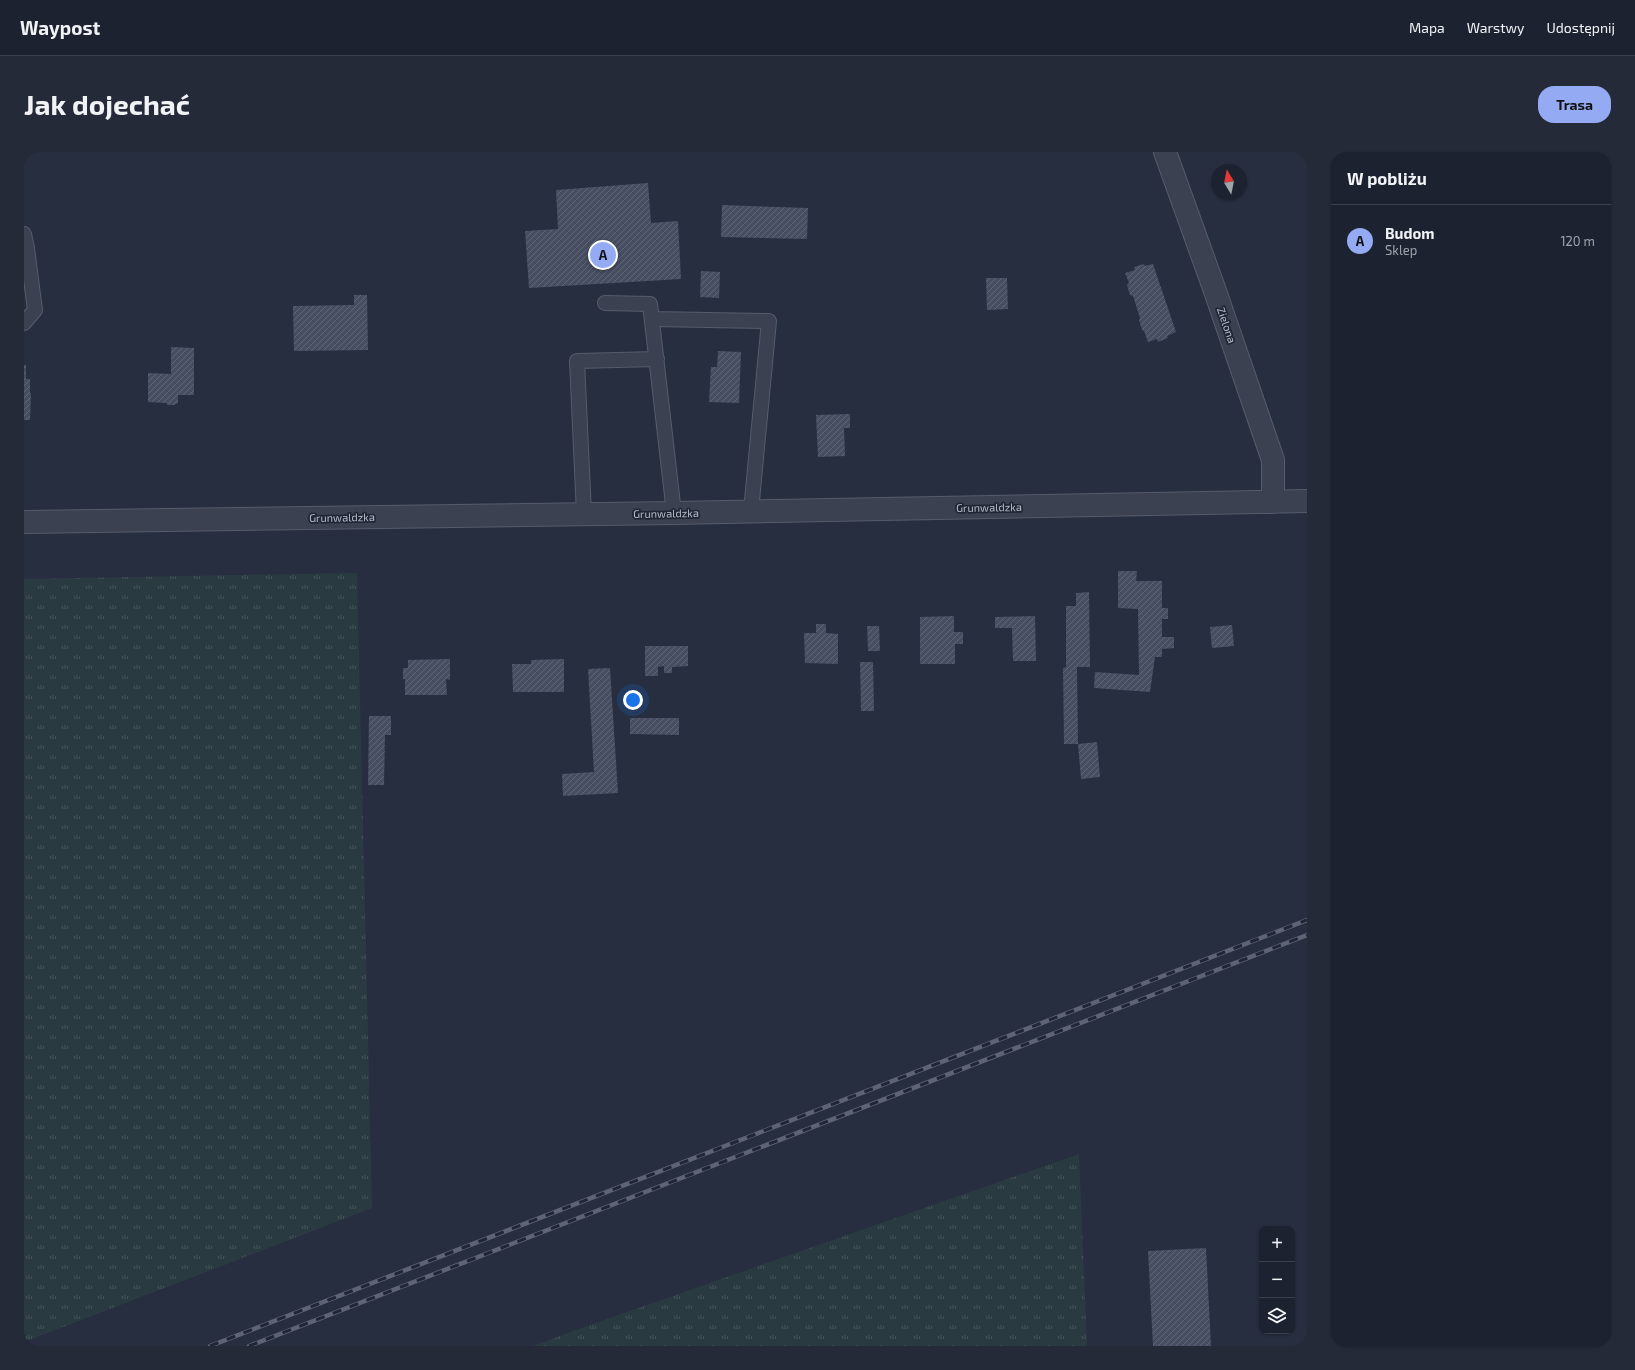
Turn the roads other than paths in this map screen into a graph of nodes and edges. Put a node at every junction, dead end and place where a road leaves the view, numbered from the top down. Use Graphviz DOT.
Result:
graph roads {
  1 [pos="1165,152"];
  2 [pos="24,234"];
  3 [pos="605,303"];
  4 [pos="652,319"];
  5 [pos="24,323"];
  6 [pos="657,358"];
  7 [pos="1307,501"];
  8 [pos="1273,502"];
  9 [pos="751,511"];
  10 [pos="674,513"];
  11 [pos="584,514"];
  12 [pos="24,522"];
  1 -- 8 [label="street, Zielona"];
  2 -- 5 [label="lane"];
  3 -- 4 [label="lane"];
  4 -- 6 [label="lane"];
  4 -- 9 [label="lane"];
  6 -- 10 [label="lane"];
  6 -- 11 [label="lane"];
  7 -- 8 [label="street, Grunwaldzka"];
  8 -- 9 [label="street, Grunwaldzka"];
  9 -- 10 [label="street, Grunwaldzka"];
  10 -- 11 [label="street, Grunwaldzka"];
  11 -- 12 [label="street, Grunwaldzka"];
}
